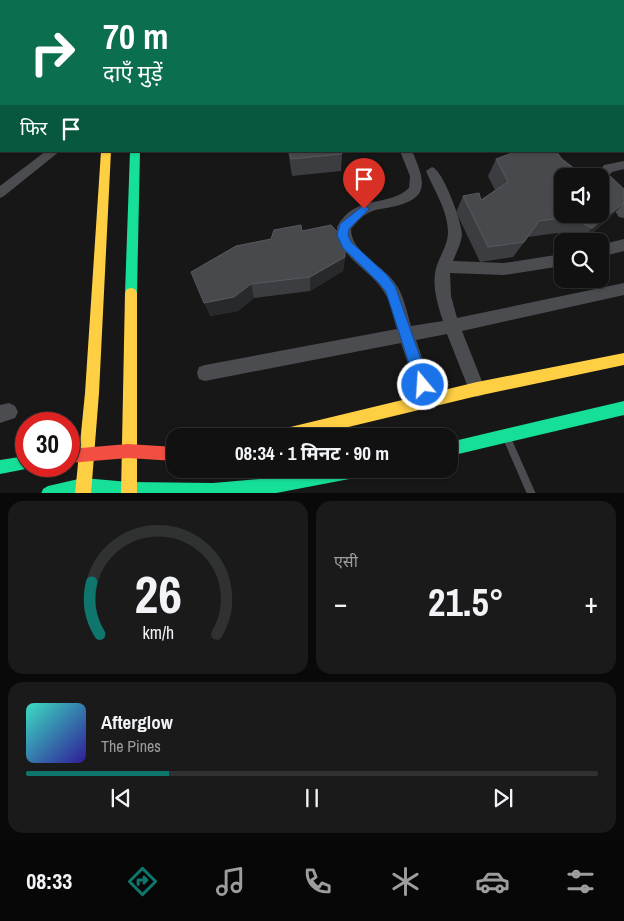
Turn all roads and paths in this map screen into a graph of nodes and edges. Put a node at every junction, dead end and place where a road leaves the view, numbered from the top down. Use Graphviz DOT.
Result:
graph roads {
  1 [pos="53,152"];
  2 [pos="106,152"];
  3 [pos="135,152"];
  4 [pos="406,152"];
  5 [pos="624,165"];
  6 [pos="432,171"];
  7 [pos="0,193"];
  8 [pos="624,213"];
  9 [pos="624,245"];
  10 [pos="609,249"];
  11 [pos="554,261"];
  12 [pos="443,267"];
  13 [pos="624,289"];
  14 [pos="452,326"];
  15 [pos="407,336"];
  16 [pos="624,359"];
  17 [pos="205,373"];
  18 [pos="477,389"];
  19 [pos="429,402"];
  20 [pos="624,408"];
  21 [pos="317,428"];
  22 [pos="505,436"];
  23 [pos="458,447"];
  24 [pos="128,451"];
  25 [pos="86,453"];
  26 [pos="166,453"];
  27 [pos="80,454"];
  28 [pos="15,465"];
  29 [pos="0,467"];
  30 [pos="314,478"];
  31 [pos="83,490"];
  32 [pos="129,492"];
  33 [pos="57,493"];
  34 [pos="532,493"];
  1 -- 7 [label="street"];
  2 -- 25 [label="street"];
  3 -- 24 [label="street"];
  4 -- 15 [label="street"];
  5 -- 8 [label="street"];
  6 -- 12 [label="street"];
  9 -- 10 [label="street"];
  11 -- 12 [label="street"];
  12 -- 14 [label="street"];
  13 -- 14 [label="street"];
  14 -- 15 [label="street"];
  14 -- 18 [label="street"];
  15 -- 17 [label="street"];
  15 -- 19 [label="street"];
  16 -- 18 [label="street"];
  18 -- 19 [label="street"];
  19 -- 21 [label="street"];
  20 -- 22 [label="street"];
  22 -- 23 [label="street"];
  22 -- 34 [label="lane"];
  24 -- 25 [label="street"];
  24 -- 26 [label="street"];
  24 -- 32 [label="street"];
  25 -- 27 [label="street"];
  25 -- 31 [label="street"];
  28 -- 29 [label="street"];
  30 -- 32 [label="street"];
  31 -- 32 [label="street"];
  31 -- 33 [label="street"];
}
